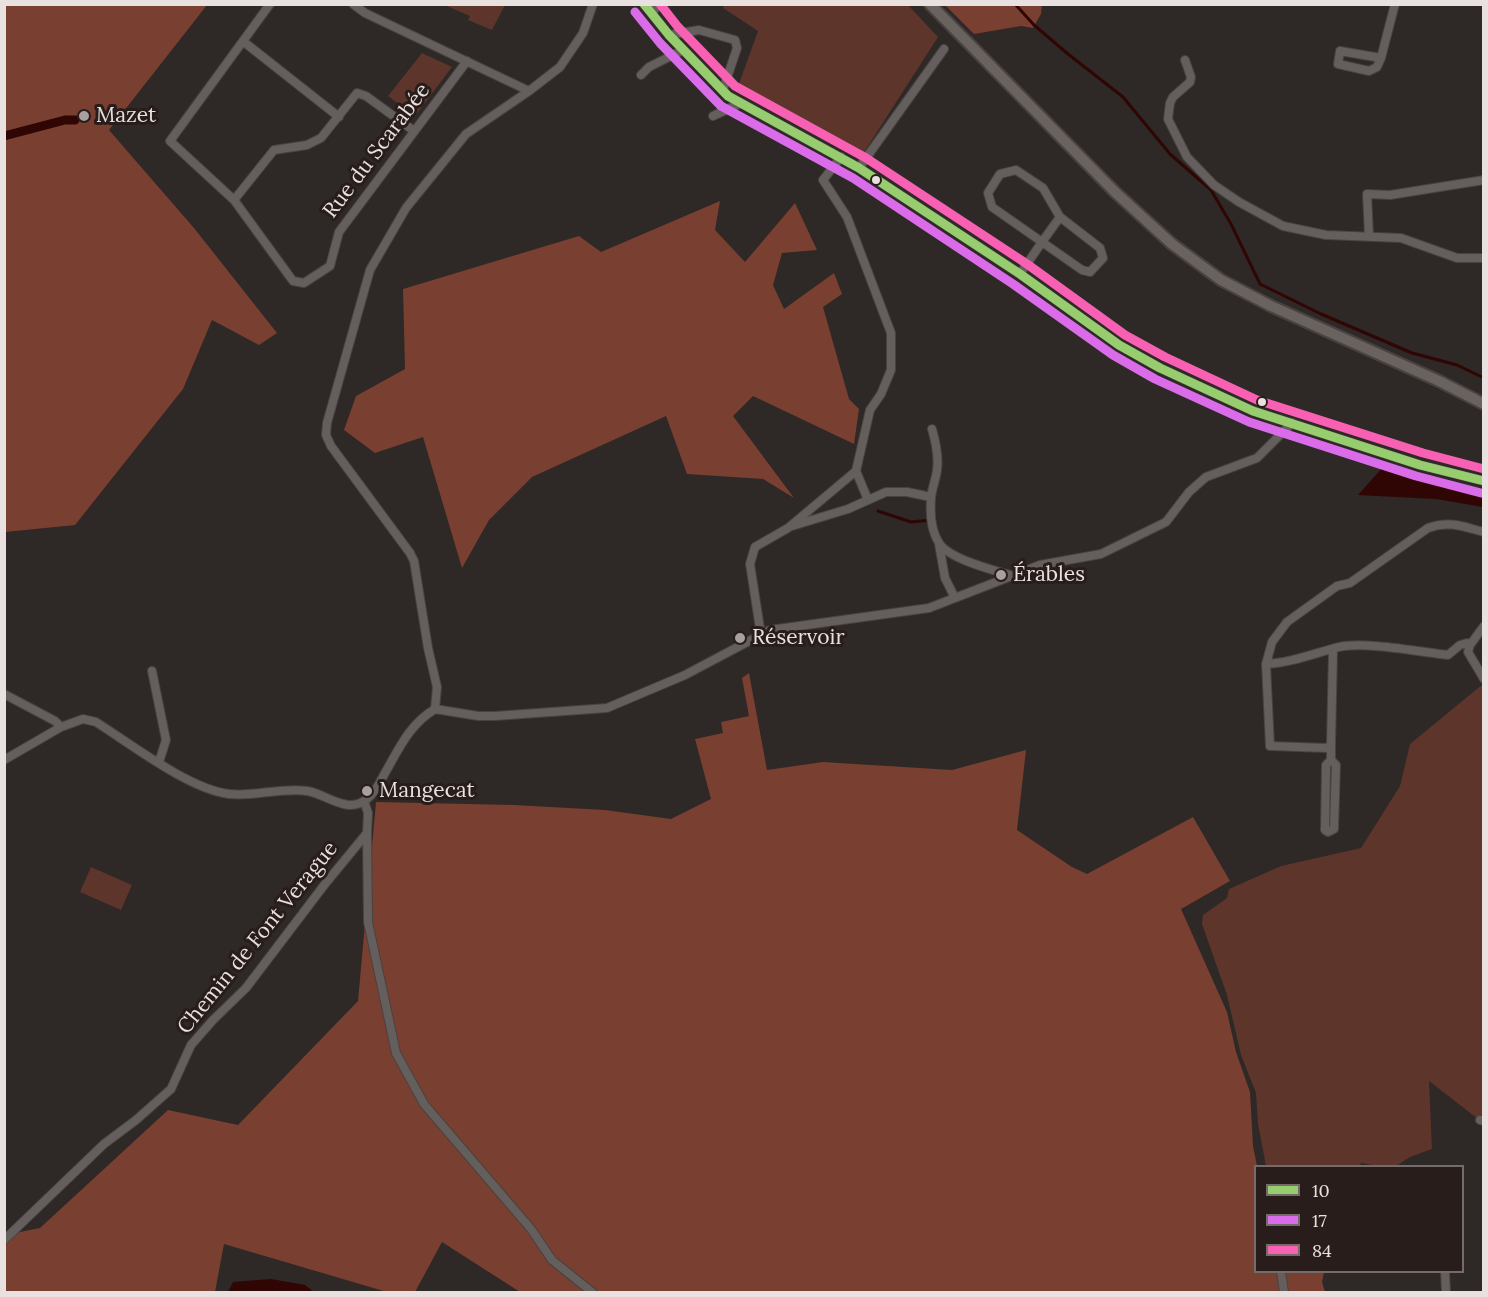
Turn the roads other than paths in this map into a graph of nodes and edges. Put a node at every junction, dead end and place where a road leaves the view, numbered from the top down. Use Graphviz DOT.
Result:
graph roads {
  1 [pos="270,4"];
  2 [pos="353,4"];
  3 [pos="593,4"];
  4 [pos="644,4"];
  5 [pos="658,4"];
  6 [pos="930,4"];
  7 [pos="1395,4"];
  8 [pos="652,14"];
  9 [pos="669,35"];
  10 [pos="244,42"];
  11 [pos="944,49"];
  12 [pos="683,50"];
  13 [pos="1381,58"];
  14 [pos="1185,60"];
  15 [pos="467,61"];
  16 [pos="641,75"];
  17 [pos="723,90"];
  18 [pos="529,91"];
  19 [pos="741,104"];
  20 [pos="713,116"];
  21 [pos="339,117"];
  22 [pos="414,131"];
  23 [pos="841,157"];
  24 [pos="859,168"];
  25 [pos="1484,180"];
  26 [pos="234,200"];
  27 [pos="1060,217"];
  28 [pos="1369,236"];
  29 [pos="1042,242"];
  30 [pos="1484,258"];
  31 [pos="1020,274"];
  32 [pos="1484,404"];
  33 [pos="1292,423"];
  34 [pos="932,429"];
  35 [pos="856,471"];
  36 [pos="1484,481"];
  37 [pos="931,497"];
  38 [pos="868,500"];
  39 [pos="788,528"];
  40 [pos="1484,532"];
  41 [pos="939,544"];
  42 [pos="1011,575"];
  43 [pos="956,598"];
  44 [pos="1484,626"];
  45 [pos="761,635"];
  46 [pos="1470,645"];
  47 [pos="1333,650"];
  48 [pos="1266,664"];
  49 [pos="152,671"];
  50 [pos="1484,679"];
  51 [pos="4,694"];
  52 [pos="435,709"];
  53 [pos="61,727"];
  54 [pos="1331,745"];
  55 [pos="4,760"];
  56 [pos="1331,760"];
  57 [pos="159,762"];
  58 [pos="364,801"];
  59 [pos="367,833"];
  60 [pos="4,1240"];
  61 [pos="1281,1273"];
  62 [pos="1445,1273"];
  63 [pos="592,1293"];
  64 [pos="1284,1293"];
  65 [pos="1446,1293"];
  1 -- 10 [label="street, Rue du Scarabée"];
  2 -- 15 [label="street"];
  3 -- 18 [label="street"];
  4 -- 8 [label="street"];
  5 -- 8 [label="street"];
  6 -- 32 [label="street"];
  7 -- 13 [label="street"];
  8 -- 9 [label="street"];
  9 -- 12 [label="street"];
  9 -- 17 [label="street"];
  10 -- 21 [label="street"];
  10 -- 26 [label="street, Rue du Scarabée"];
  11 -- 24 [label="street"];
  12 -- 16 [label="street"];
  12 -- 17 [label="street"];
  13 -- 13 [label="street"];
  14 -- 28 [label="street"];
  15 -- 18 [label="street"];
  15 -- 22 [label="street, Rue du Scarabée"];
  17 -- 19 [label="street"];
  18 -- 52 [label="street"];
  19 -- 20 [label="street"];
  19 -- 23 [label="street"];
  21 -- 22 [label="street"];
  21 -- 26 [label="street"];
  22 -- 26 [label="street, Rue du Scarabée"];
  23 -- 24 [label="street"];
  23 -- 35 [label="street"];
  24 -- 31 [label="street"];
  25 -- 28 [label="street"];
  27 -- 29 [label="street"];
  27 -- 29 [label="street"];
  27 -- 29 [label="street"];
  28 -- 30 [label="street"];
  29 -- 31 [label="street"];
  31 -- 33 [label="street"];
  33 -- 36 [label="street"];
  33 -- 42 [label="street"];
  34 -- 37 [label="street"];
  35 -- 38 [label="street"];
  35 -- 39 [label="street"];
  37 -- 38 [label="street"];
  37 -- 41 [label="street"];
  38 -- 39 [label="street"];
  39 -- 45 [label="street"];
  40 -- 48 [label="street"];
  41 -- 42 [label="street"];
  41 -- 43 [label="street"];
  42 -- 43 [label="street"];
  43 -- 45 [label="street"];
  44 -- 46 [label="street"];
  45 -- 52 [label="street"];
  46 -- 47 [label="street"];
  46 -- 50 [label="street"];
  47 -- 48 [label="street"];
  47 -- 54 [label="street"];
  48 -- 54 [label="street"];
  49 -- 57 [label="street"];
  51 -- 53 [label="street"];
  52 -- 58 [label="street"];
  53 -- 55 [label="street"];
  53 -- 57 [label="street"];
  54 -- 56 [label="street"];
  56 -- 56 [label="street"];
  57 -- 58 [label="street"];
  58 -- 59 [label="street, Chemin de Font Verague"];
  59 -- 60 [label="street, Chemin de Font Verague"];
  59 -- 63 [label="street"];
  61 -- 64 [label="street"];
  62 -- 65 [label="street"];
}
